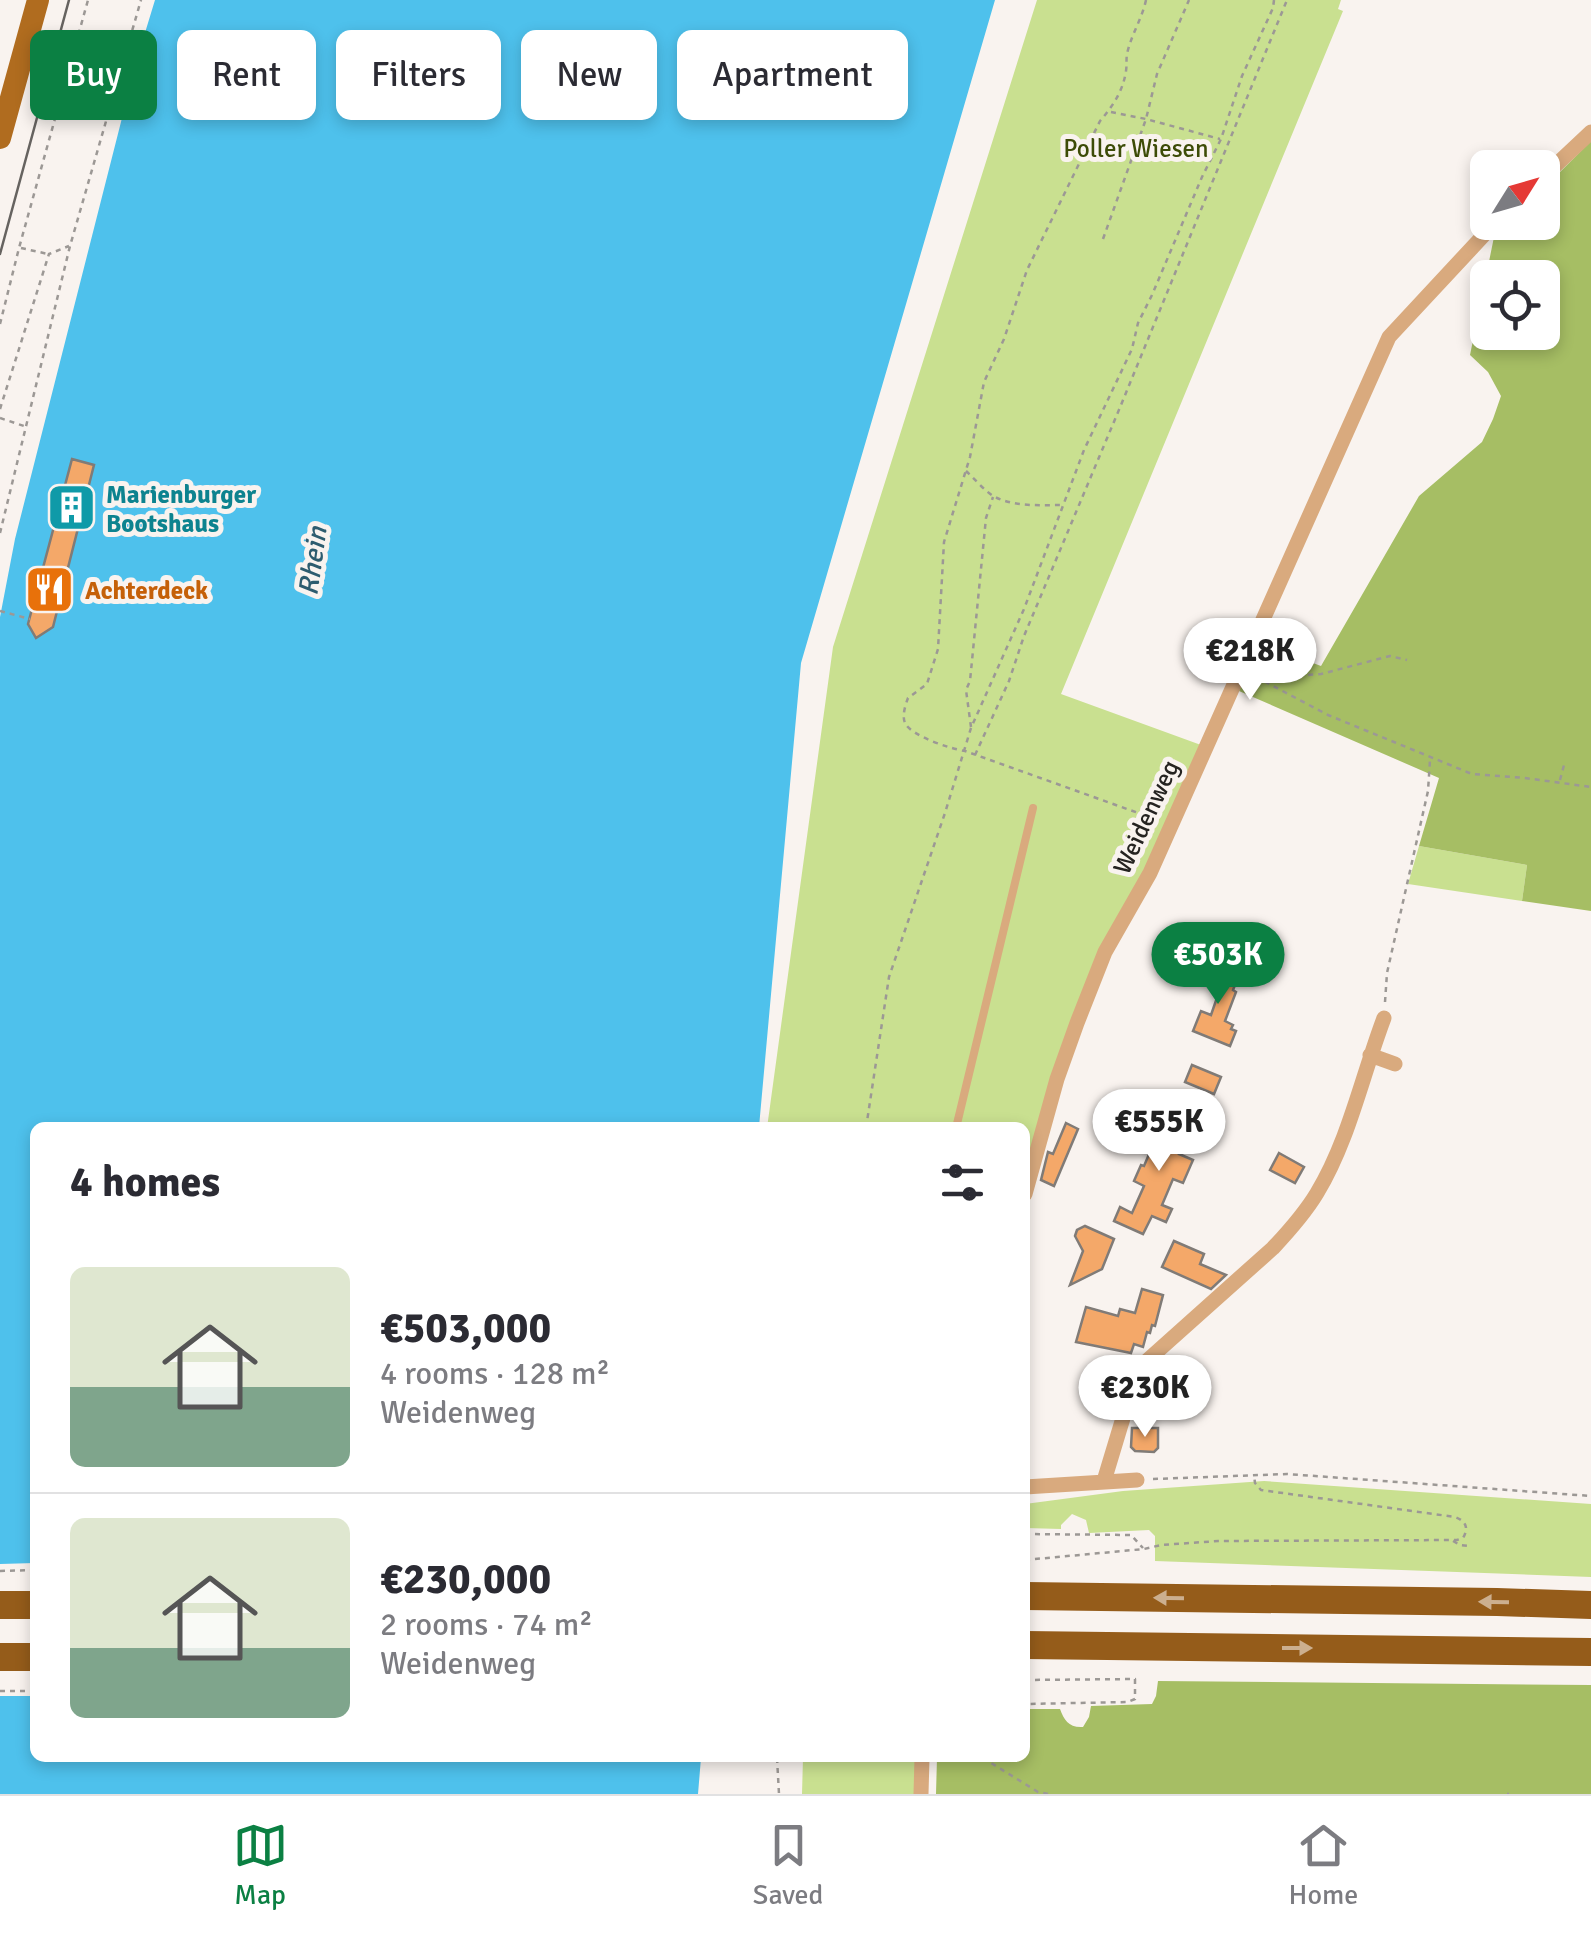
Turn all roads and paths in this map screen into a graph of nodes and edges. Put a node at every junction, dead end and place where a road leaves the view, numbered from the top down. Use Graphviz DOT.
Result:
graph roads {
  1 [pos="38,0"];
  2 [pos="88,0"];
  3 [pos="141,0"];
  4 [pos="1146,0"];
  5 [pos="1189,0"];
  6 [pos="1274,0"];
  7 [pos="1287,0"];
  8 [pos="80,30"];
  9 [pos="132,30"];
  10 [pos="1108,112"];
  11 [pos="1146,119"];
  12 [pos="55,120"];
  13 [pos="107,120"];
  14 [pos="1591,132"];
  15 [pos="0,138"];
  16 [pos="1221,139"];
  17 [pos="1560,161"];
  18 [pos="1103,240"];
  19 [pos="1479,240"];
  20 [pos="70,246"];
  21 [pos="19,248"];
  22 [pos="49,254"];
  23 [pos="0,324"];
  24 [pos="0,409"];
  25 [pos="0,418"];
  26 [pos="26,426"];
  27 [pos="966,471"];
  28 [pos="994,496"];
  29 [pos="1064,505"];
  30 [pos="0,533"];
  31 [pos="0,611"];
  32 [pos="30,619"];
  33 [pos="1407,660"];
  34 [pos="1243,664"];
  35 [pos="971,728"];
  36 [pos="965,751"];
  37 [pos="975,755"];
  38 [pos="1430,758"];
  39 [pos="1564,765"];
  40 [pos="1560,781"];
  41 [pos="1591,787"];
  42 [pos="1033,808"];
  43 [pos="1171,824"];
  44 [pos="1384,1018"];
  45 [pos="1370,1055"];
  46 [pos="1395,1064"];
  47 [pos="867,1122"];
  48 [pos="957,1122"];
  49 [pos="1030,1176"];
  50 [pos="1254,1475"];
  51 [pos="1137,1480"];
  52 [pos="1104,1482"];
  53 [pos="1030,1487"];
  54 [pos="1591,1496"];
  55 [pos="1030,1534"];
  56 [pos="1452,1540"];
  57 [pos="1470,1546"];
  58 [pos="1144,1549"];
  59 [pos="1030,1560"];
  60 [pos="0,1570"];
  61 [pos="30,1570"];
  62 [pos="1030,1596"];
  63 [pos="0,1605"];
  64 [pos="30,1605"];
  65 [pos="1591,1605"];
  66 [pos="1030,1646"];
  67 [pos="1591,1652"];
  68 [pos="30,1656"];
  69 [pos="0,1657"];
  70 [pos="1030,1680"];
  71 [pos="0,1691"];
  72 [pos="30,1691"];
  73 [pos="1030,1704"];
  74 [pos="777,1762"];
  75 [pos="922,1762"];
  76 [pos="989,1762"];
  77 [pos="779,1794"];
  78 [pos="921,1794"];
  79 [pos="1048,1794"];
  1 -- 15 [label="main road"];
  2 -- 8 [label="path"];
  3 -- 9 [label="path"];
  4 -- 10 [label="path"];
  5 -- 11 [label="path"];
  6 -- 16 [label="path"];
  7 -- 37 [label="path"];
  10 -- 11 [label="path"];
  10 -- 27 [label="path"];
  11 -- 16 [label="path"];
  11 -- 18 [label="path"];
  12 -- 21 [label="path"];
  13 -- 20 [label="path"];
  14 -- 17 [label="street"];
  16 -- 29 [label="path"];
  19 -- 34 [label="street, Weidenweg"];
  20 -- 22 [label="path"];
  20 -- 26 [label="path"];
  21 -- 22 [label="path"];
  21 -- 23 [label="path"];
  22 -- 24 [label="path"];
  25 -- 26 [label="path"];
  26 -- 30 [label="path"];
  27 -- 28 [label="path"];
  27 -- 36 [label="path"];
  28 -- 29 [label="path"];
  28 -- 35 [label="path"];
  29 -- 35 [label="path"];
  31 -- 32 [label="path"];
  33 -- 34 [label="path"];
  34 -- 38 [label="path"];
  34 -- 43 [label="street, Weidenweg"];
  35 -- 36 [label="path"];
  36 -- 37 [label="path"];
  36 -- 47 [label="path"];
  37 -- 43 [label="path"];
  38 -- 40 [label="path"];
  38 -- 44 [label="path"];
  39 -- 40 [label="path"];
  40 -- 41 [label="path"];
  42 -- 48 [label="lane"];
  43 -- 49 [label="street, Weidenweg"];
  44 -- 45 [label="street"];
  45 -- 46 [label="street"];
  45 -- 52 [label="street"];
  50 -- 51 [label="path"];
  50 -- 54 [label="path"];
  50 -- 56 [label="path"];
  51 -- 52 [label="street"];
  52 -- 53 [label="street"];
  55 -- 58 [label="path"];
  56 -- 57 [label="path"];
  56 -- 58 [label="path"];
  58 -- 59 [label="path"];
  60 -- 61 [label="path"];
  65 -- 62 [label="highway, one-way"];
  63 -- 64 [label="highway"];
  66 -- 67 [label="highway, one-way"];
  68 -- 69 [label="highway"];
  70 -- 73 [label="path"];
  71 -- 72 [label="path"];
  74 -- 77 [label="path"];
  75 -- 78 [label="street"];
  76 -- 79 [label="path"];
}
